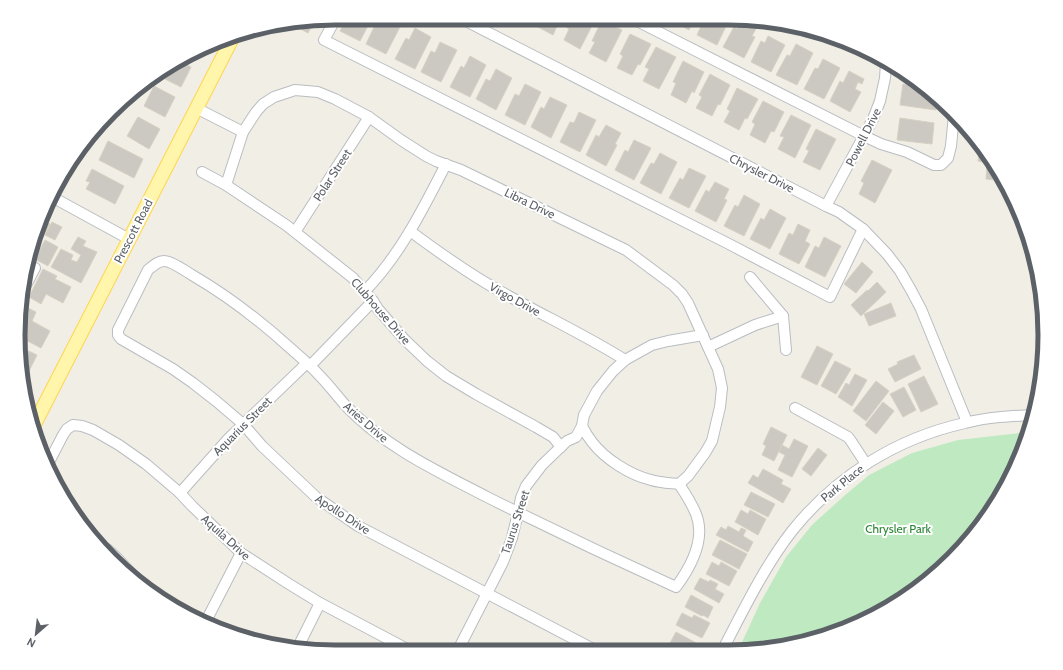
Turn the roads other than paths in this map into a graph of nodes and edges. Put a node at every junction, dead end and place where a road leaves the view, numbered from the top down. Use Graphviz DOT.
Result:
graph roads {
  1 [pos="332,25"];
  2 [pos="474,25"];
  3 [pos="645,25"];
  4 [pos="230,43"];
  5 [pos="886,69"];
  6 [pos="196,108"];
  7 [pos="369,117"];
  8 [pos="953,122"];
  9 [pos="243,132"];
  10 [pos="864,136"];
  11 [pos="446,164"];
  12 [pos="202,172"];
  13 [pos="226,185"];
  14 [pos="56,199"];
  15 [pos="826,206"];
  16 [pos="863,229"];
  17 [pos="410,231"];
  18 [pos="295,232"];
  19 [pos="129,239"];
  20 [pos="35,268"];
  21 [pos="31,276"];
  22 [pos="750,277"];
  23 [pos="365,291"];
  24 [pos="373,301"];
  25 [pos="782,316"];
  26 [pos="118,335"];
  27 [pos="703,335"];
  28 [pos="708,347"];
  29 [pos="786,350"];
  30 [pos="625,360"];
  31 [pos="308,364"];
  32 [pos="795,408"];
  33 [pos="1027,415"];
  34 [pos="37,419"];
  35 [pos="967,422"];
  36 [pos="243,424"];
  37 [pos="582,426"];
  38 [pos="561,447"];
  39 [pos="51,458"];
  40 [pos="866,464"];
  41 [pos="679,484"];
  42 [pos="180,493"];
  43 [pos="518,513"];
  44 [pos="241,552"];
  45 [pos="487,593"];
  46 [pos="320,603"];
  47 [pos="208,617"];
  48 [pos="300,643"];
  49 [pos="397,645"];
  50 [pos="461,645"];
  51 [pos="586,645"];
  52 [pos="725,645"];
  1 -- 16 [label="street"];
  2 -- 15 [label="street, Chrysler Drive"];
  3 -- 10 [label="street"];
  4 -- 6 [label="main road, Prescott Road"];
  5 -- 10 [label="street, Powell Drive"];
  6 -- 9 [label="street"];
  6 -- 19 [label="main road, Prescott Road"];
  7 -- 9 [label="street, Libra Drive"];
  7 -- 11 [label="street, Libra Drive"];
  7 -- 18 [label="street, Polar Street"];
  8 -- 10 [label="street"];
  9 -- 13 [label="street, Libra Drive"];
  10 -- 15 [label="street, Powell Drive"];
  11 -- 17 [label="street"];
  11 -- 27 [label="street, Libra Drive"];
  12 -- 13 [label="street, Clubhouse Drive"];
  13 -- 18 [label="street, Clubhouse Drive"];
  14 -- 19 [label="street"];
  15 -- 16 [label="street, Chrysler Drive"];
  16 -- 35 [label="street, Chrysler Drive"];
  17 -- 23 [label="street"];
  17 -- 30 [label="street, Virgo Drive"];
  18 -- 23 [label="street, Clubhouse Drive"];
  19 -- 34 [label="main road, Prescott Road"];
  20 -- 21 [label="street"];
  22 -- 25 [label="street"];
  23 -- 24 [label="street, Clubhouse Drive"];
  24 -- 31 [label="street, Aquarius Street"];
  24 -- 38 [label="street, Clubhouse Drive"];
  25 -- 28 [label="street"];
  25 -- 29 [label="street"];
  26 -- 31 [label="street, Aries Drive"];
  26 -- 36 [label="street, Apollo Drive"];
  27 -- 28 [label="street, Libra Drive"];
  27 -- 30 [label="street, Taurus Street"];
  28 -- 41 [label="street, Libra Drive"];
  30 -- 37 [label="street, Taurus Street"];
  31 -- 36 [label="street, Aquarius Street"];
  31 -- 43 [label="street, Aries Drive"];
  32 -- 40 [label="street"];
  33 -- 35 [label="street, Park Place"];
  35 -- 40 [label="street, Park Place"];
  36 -- 42 [label="street, Aquarius Street"];
  36 -- 45 [label="street, Apollo Drive"];
  37 -- 38 [label="street, Taurus Street"];
  37 -- 41 [label="street"];
  38 -- 43 [label="street, Taurus Street"];
  39 -- 42 [label="street, Aquila Drive"];
  40 -- 52 [label="street, Park Place"];
  41 -- 43 [label="street, Aries Drive"];
  42 -- 44 [label="street, Aquila Drive"];
  43 -- 45 [label="street, Taurus Street"];
  44 -- 46 [label="street, Aquila Drive"];
  44 -- 47 [label="street"];
  45 -- 50 [label="street, Taurus Street"];
  45 -- 51 [label="street, Apollo Drive"];
  46 -- 48 [label="street"];
  46 -- 49 [label="street, Aquila Drive"];
}
